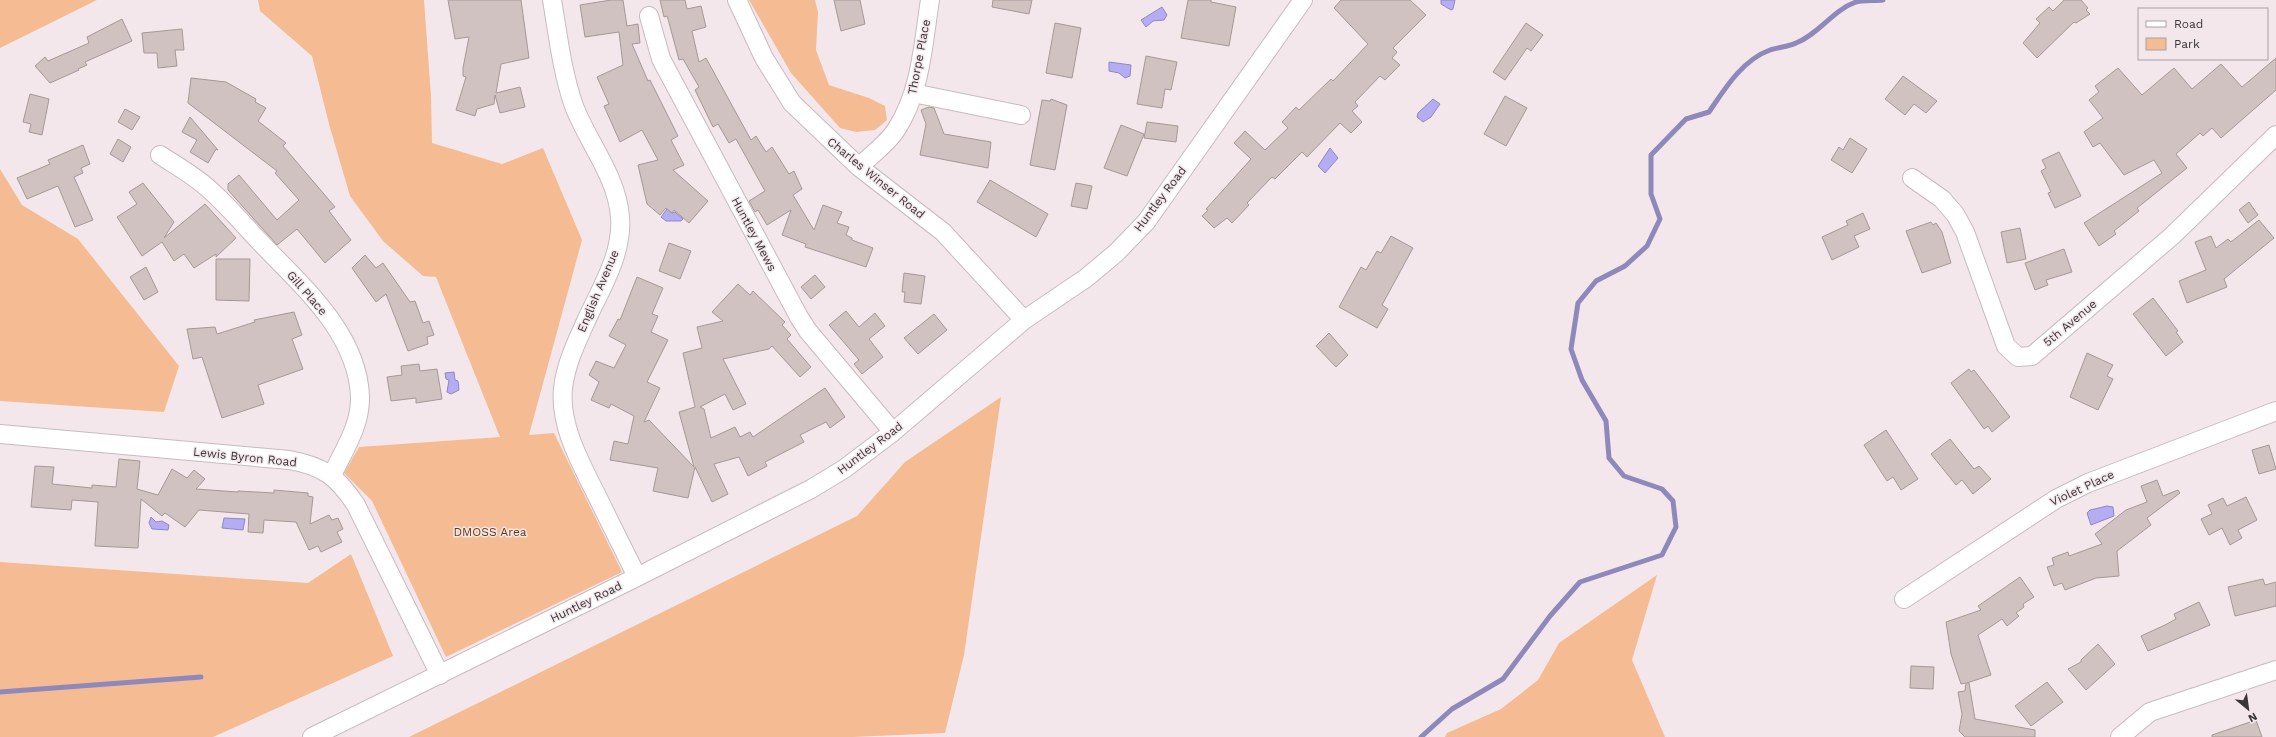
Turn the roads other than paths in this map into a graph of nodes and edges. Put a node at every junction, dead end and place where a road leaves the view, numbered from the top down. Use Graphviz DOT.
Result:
graph roads {
  1 [pos="552,0"];
  2 [pos="737,0"];
  3 [pos="930,0"];
  4 [pos="1303,0"];
  5 [pos="649,16"];
  6 [pos="913,93"];
  7 [pos="1021,115"];
  8 [pos="2276,135"];
  9 [pos="160,155"];
  10 [pos="859,167"];
  11 [pos="1912,178"];
  12 [pos="1024,320"];
  13 [pos="2276,411"];
  14 [pos="892,432"];
  15 [pos="0,434"];
  16 [pos="332,475"];
  17 [pos="637,577"];
  18 [pos="1904,599"];
  19 [pos="2276,670"];
  20 [pos="440,675"];
  21 [pos="312,737"];
  22 [pos="2120,737"];
  1 -- 17 [label="street, English Avenue"];
  2 -- 10 [label="street, Charles Winser Road"];
  3 -- 6 [label="street, Thorpe Place"];
  4 -- 12 [label="street, Huntley Road"];
  5 -- 14 [label="street, Huntley Mews"];
  6 -- 7 [label="street"];
  6 -- 10 [label="street, Thorpe Place"];
  8 -- 11 [label="street, 5th Avenue"];
  9 -- 16 [label="street, Gill Place"];
  10 -- 12 [label="street, Charles Winser Road"];
  12 -- 14 [label="street, Huntley Road"];
  13 -- 18 [label="street, Violet Place"];
  14 -- 17 [label="street, Huntley Road"];
  15 -- 16 [label="street, Lewis Byron Road"];
  16 -- 20 [label="street, Lewis Byron Road"];
  17 -- 20 [label="street, Huntley Road"];
  19 -- 22 [label="street"];
  20 -- 21 [label="street, Huntley Road"];
}
